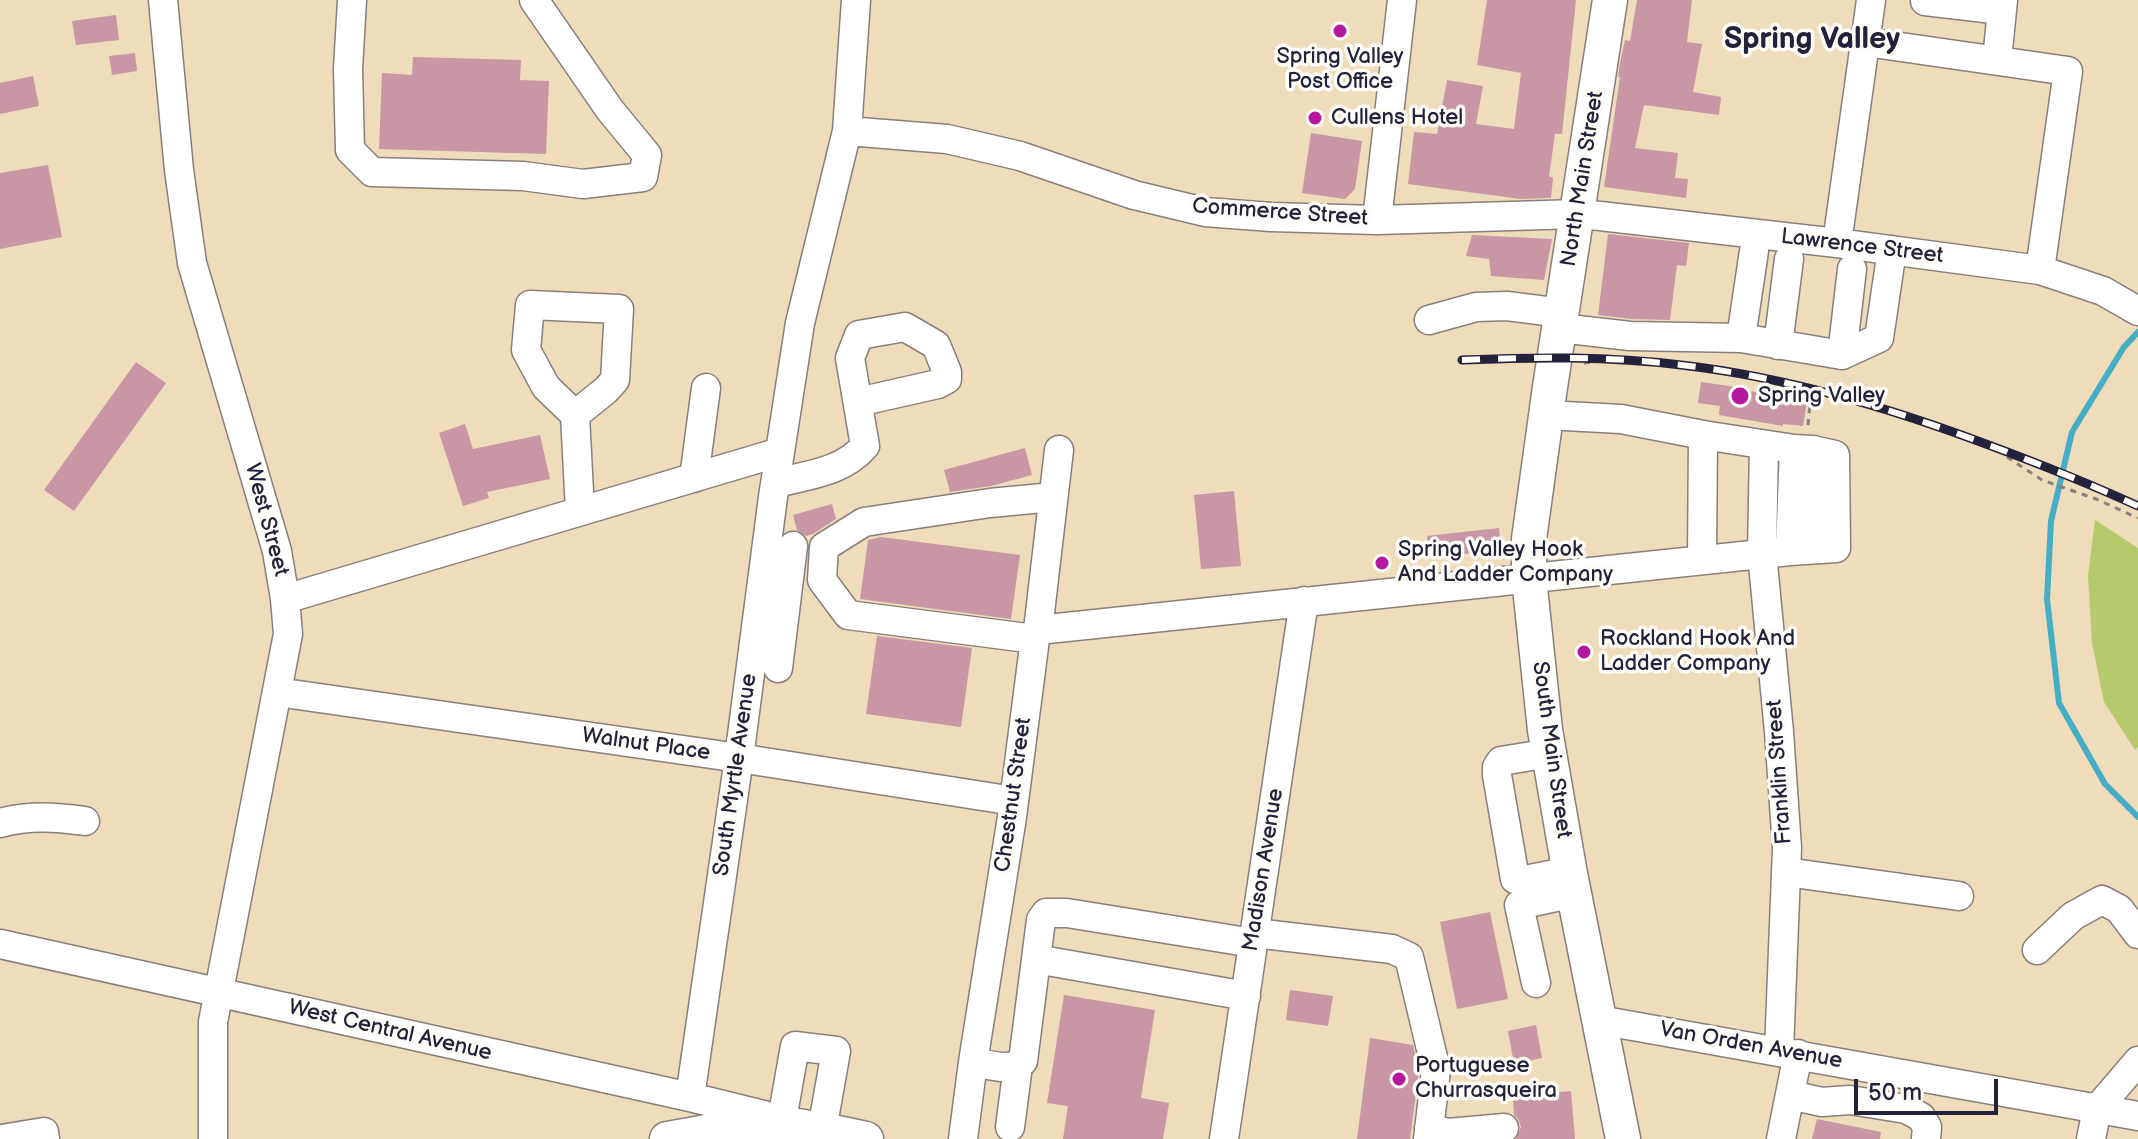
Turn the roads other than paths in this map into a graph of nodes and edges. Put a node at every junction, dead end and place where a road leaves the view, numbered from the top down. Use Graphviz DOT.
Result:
graph roads {
  1 [pos="163,0"];
  2 [pos="352,0"];
  3 [pos="534,0"];
  4 [pos="856,0"];
  5 [pos="1402,0"];
  6 [pos="1610,0"];
  7 [pos="1871,0"];
  8 [pos="1925,1"];
  9 [pos="2002,5"];
  10 [pos="1866,42"];
  11 [pos="1997,60"];
  12 [pos="847,131"];
  13 [pos="1578,214"];
  14 [pos="1377,220"];
  15 [pos="1837,243"];
  16 [pos="1892,250"];
  17 [pos="1754,251"];
  18 [pos="1789,259"];
  19 [pos="1852,269"];
  20 [pos="2040,270"];
  21 [pos="2138,311"];
  22 [pos="1429,320"];
  23 [pos="1741,338"];
  24 [pos="1778,345"];
  25 [pos="1842,355"];
  26 [pos="1560,360"];
  27 [pos="706,388"];
  28 [pos="858,402"];
  29 [pos="575,415"];
  30 [pos="1703,435"];
  31 [pos="1805,444"];
  32 [pos="1764,446"];
  33 [pos="1059,450"];
  34 [pos="780,452"];
  35 [pos="694,478"];
  36 [pos="776,483"];
  37 [pos="1053,497"];
  38 [pos="580,511"];
  39 [pos="780,545"];
  40 [pos="824,547"];
  41 [pos="1788,551"];
  42 [pos="1702,560"];
  43 [pos="1529,578"];
  44 [pos="285,599"];
  45 [pos="1304,601"];
  46 [pos="1036,635"];
  47 [pos="778,668"];
  48 [pos="277,692"];
  49 [pos="1550,753"];
  50 [pos="739,758"];
  51 [pos="1014,801"];
  52 [pos="85,821"];
  53 [pos="0,823"];
  54 [pos="1786,872"];
  55 [pos="1572,882"];
  56 [pos="1959,896"];
  57 [pos="2138,934"];
  58 [pos="1254,938"];
  59 [pos="0,944"];
  60 [pos="2037,950"];
  61 [pos="1036,959"];
  62 [pos="1536,983"];
  63 [pos="218,993"];
  64 [pos="1246,996"];
  65 [pos="1599,1020"];
  66 [pos="1788,1052"];
  67 [pos="2138,1061"];
  68 [pos="973,1062"];
  69 [pos="1018,1066"];
  70 [pos="1790,1095"];
  71 [pos="690,1097"];
  72 [pos="2097,1109"];
  73 [pos="2138,1116"];
  74 [pos="780,1124"];
  75 [pos="1010,1127"];
  76 [pos="1504,1128"];
  77 [pos="822,1130"];
  78 [pos="1429,1133"];
  79 [pos="711,1136"];
  80 [pos="2,1139"];
  81 [pos="45,1139"];
  82 [pos="213,1139"];
  83 [pos="667,1139"];
  84 [pos="866,1139"];
  85 [pos="963,1139"];
  86 [pos="1224,1139"];
  87 [pos="1623,1139"];
  88 [pos="1781,1139"];
  89 [pos="1926,1139"];
  90 [pos="2091,1139"];
  1 -- 44 [label="street, West Street"];
  2 -- 3 [label="street"];
  4 -- 12 [label="street, South Myrtle Avenue"];
  5 -- 14 [label="street"];
  6 -- 13 [label="main road, North Main Street"];
  7 -- 10 [label="street"];
  8 -- 9 [label="street"];
  9 -- 11 [label="street"];
  10 -- 11 [label="street"];
  10 -- 15 [label="street"];
  11 -- 20 [label="street"];
  12 -- 14 [label="street, Commerce Street"];
  12 -- 34 [label="street, South Myrtle Avenue"];
  13 -- 14 [label="street, Commerce Street"];
  13 -- 15 [label="street, Lawrence Street"];
  13 -- 26 [label="main road, North Main Street"];
  15 -- 16 [label="street, Lawrence Street"];
  16 -- 20 [label="street, Lawrence Street"];
  16 -- 25 [label="street"];
  17 -- 23 [label="street"];
  18 -- 24 [label="street"];
  19 -- 25 [label="street"];
  20 -- 21 [label="street, Lawrence Street"];
  22 -- 26 [label="street"];
  23 -- 24 [label="street"];
  23 -- 26 [label="street"];
  24 -- 25 [label="street"];
  26 -- 30 [label="street"];
  26 -- 43 [label="main road, South Main Street"];
  27 -- 35 [label="street"];
  28 -- 36 [label="street"];
  29 -- 38 [label="street"];
  30 -- 32 [label="street"];
  30 -- 42 [label="street"];
  31 -- 32 [label="street"];
  31 -- 41 [label="street"];
  31 -- 41 [label="street"];
  32 -- 41 [label="street, Franklin Street"];
  33 -- 37 [label="street, Chestnut Street"];
  34 -- 35 [label="street"];
  34 -- 36 [label="street, South Myrtle Avenue"];
  35 -- 38 [label="street"];
  36 -- 39 [label="street, South Myrtle Avenue"];
  37 -- 40 [label="street"];
  37 -- 46 [label="street, Chestnut Street"];
  38 -- 44 [label="street"];
  39 -- 40 [label="street"];
  39 -- 47 [label="street"];
  39 -- 50 [label="street, South Myrtle Avenue"];
  40 -- 46 [label="street"];
  41 -- 42 [label="street"];
  41 -- 54 [label="street, Franklin Street"];
  42 -- 43 [label="street"];
  43 -- 45 [label="street"];
  43 -- 49 [label="main road, South Main Street"];
  44 -- 48 [label="street, West Street"];
  45 -- 46 [label="street"];
  45 -- 58 [label="street, Madison Avenue"];
  46 -- 51 [label="street, Chestnut Street"];
  48 -- 50 [label="street, Walnut Place"];
  48 -- 63 [label="street, West Street"];
  49 -- 55 [label="main road, South Main Street"];
  49 -- 55 [label="street"];
  50 -- 51 [label="street, Walnut Place"];
  50 -- 71 [label="street, South Myrtle Avenue"];
  51 -- 68 [label="street, Chestnut Street"];
  52 -- 53 [label="street"];
  54 -- 56 [label="street"];
  54 -- 66 [label="street, Franklin Street"];
  55 -- 62 [label="street"];
  55 -- 65 [label="main road, South Main Street"];
  57 -- 60 [label="street"];
  58 -- 61 [label="street"];
  58 -- 64 [label="street, Madison Avenue"];
  58 -- 78 [label="street"];
  59 -- 63 [label="street, West Central Avenue"];
  61 -- 64 [label="street"];
  61 -- 69 [label="street"];
  63 -- 71 [label="street, West Central Avenue"];
  63 -- 82 [label="street, West Street"];
  64 -- 86 [label="street, Madison Avenue"];
  65 -- 66 [label="street, Van Orden Avenue"];
  65 -- 87 [label="main road, South Main Street"];
  66 -- 70 [label="street, Franklin Street"];
  66 -- 72 [label="street, Van Orden Avenue"];
  67 -- 72 [label="street"];
  68 -- 69 [label="street"];
  68 -- 85 [label="street, Chestnut Street"];
  69 -- 75 [label="street"];
  70 -- 88 [label="street, Franklin Street"];
  70 -- 89 [label="street"];
  71 -- 74 [label="street, West Central Avenue"];
  72 -- 73 [label="street, Van Orden Avenue"];
  72 -- 90 [label="street"];
  74 -- 77 [label="main road"];
  74 -- 77 [label="street"];
  74 -- 79 [label="main road"];
  76 -- 78 [label="street"];
  77 -- 84 [label="main road"];
  79 -- 83 [label="main road"];
  80 -- 81 [label="street"];
}
